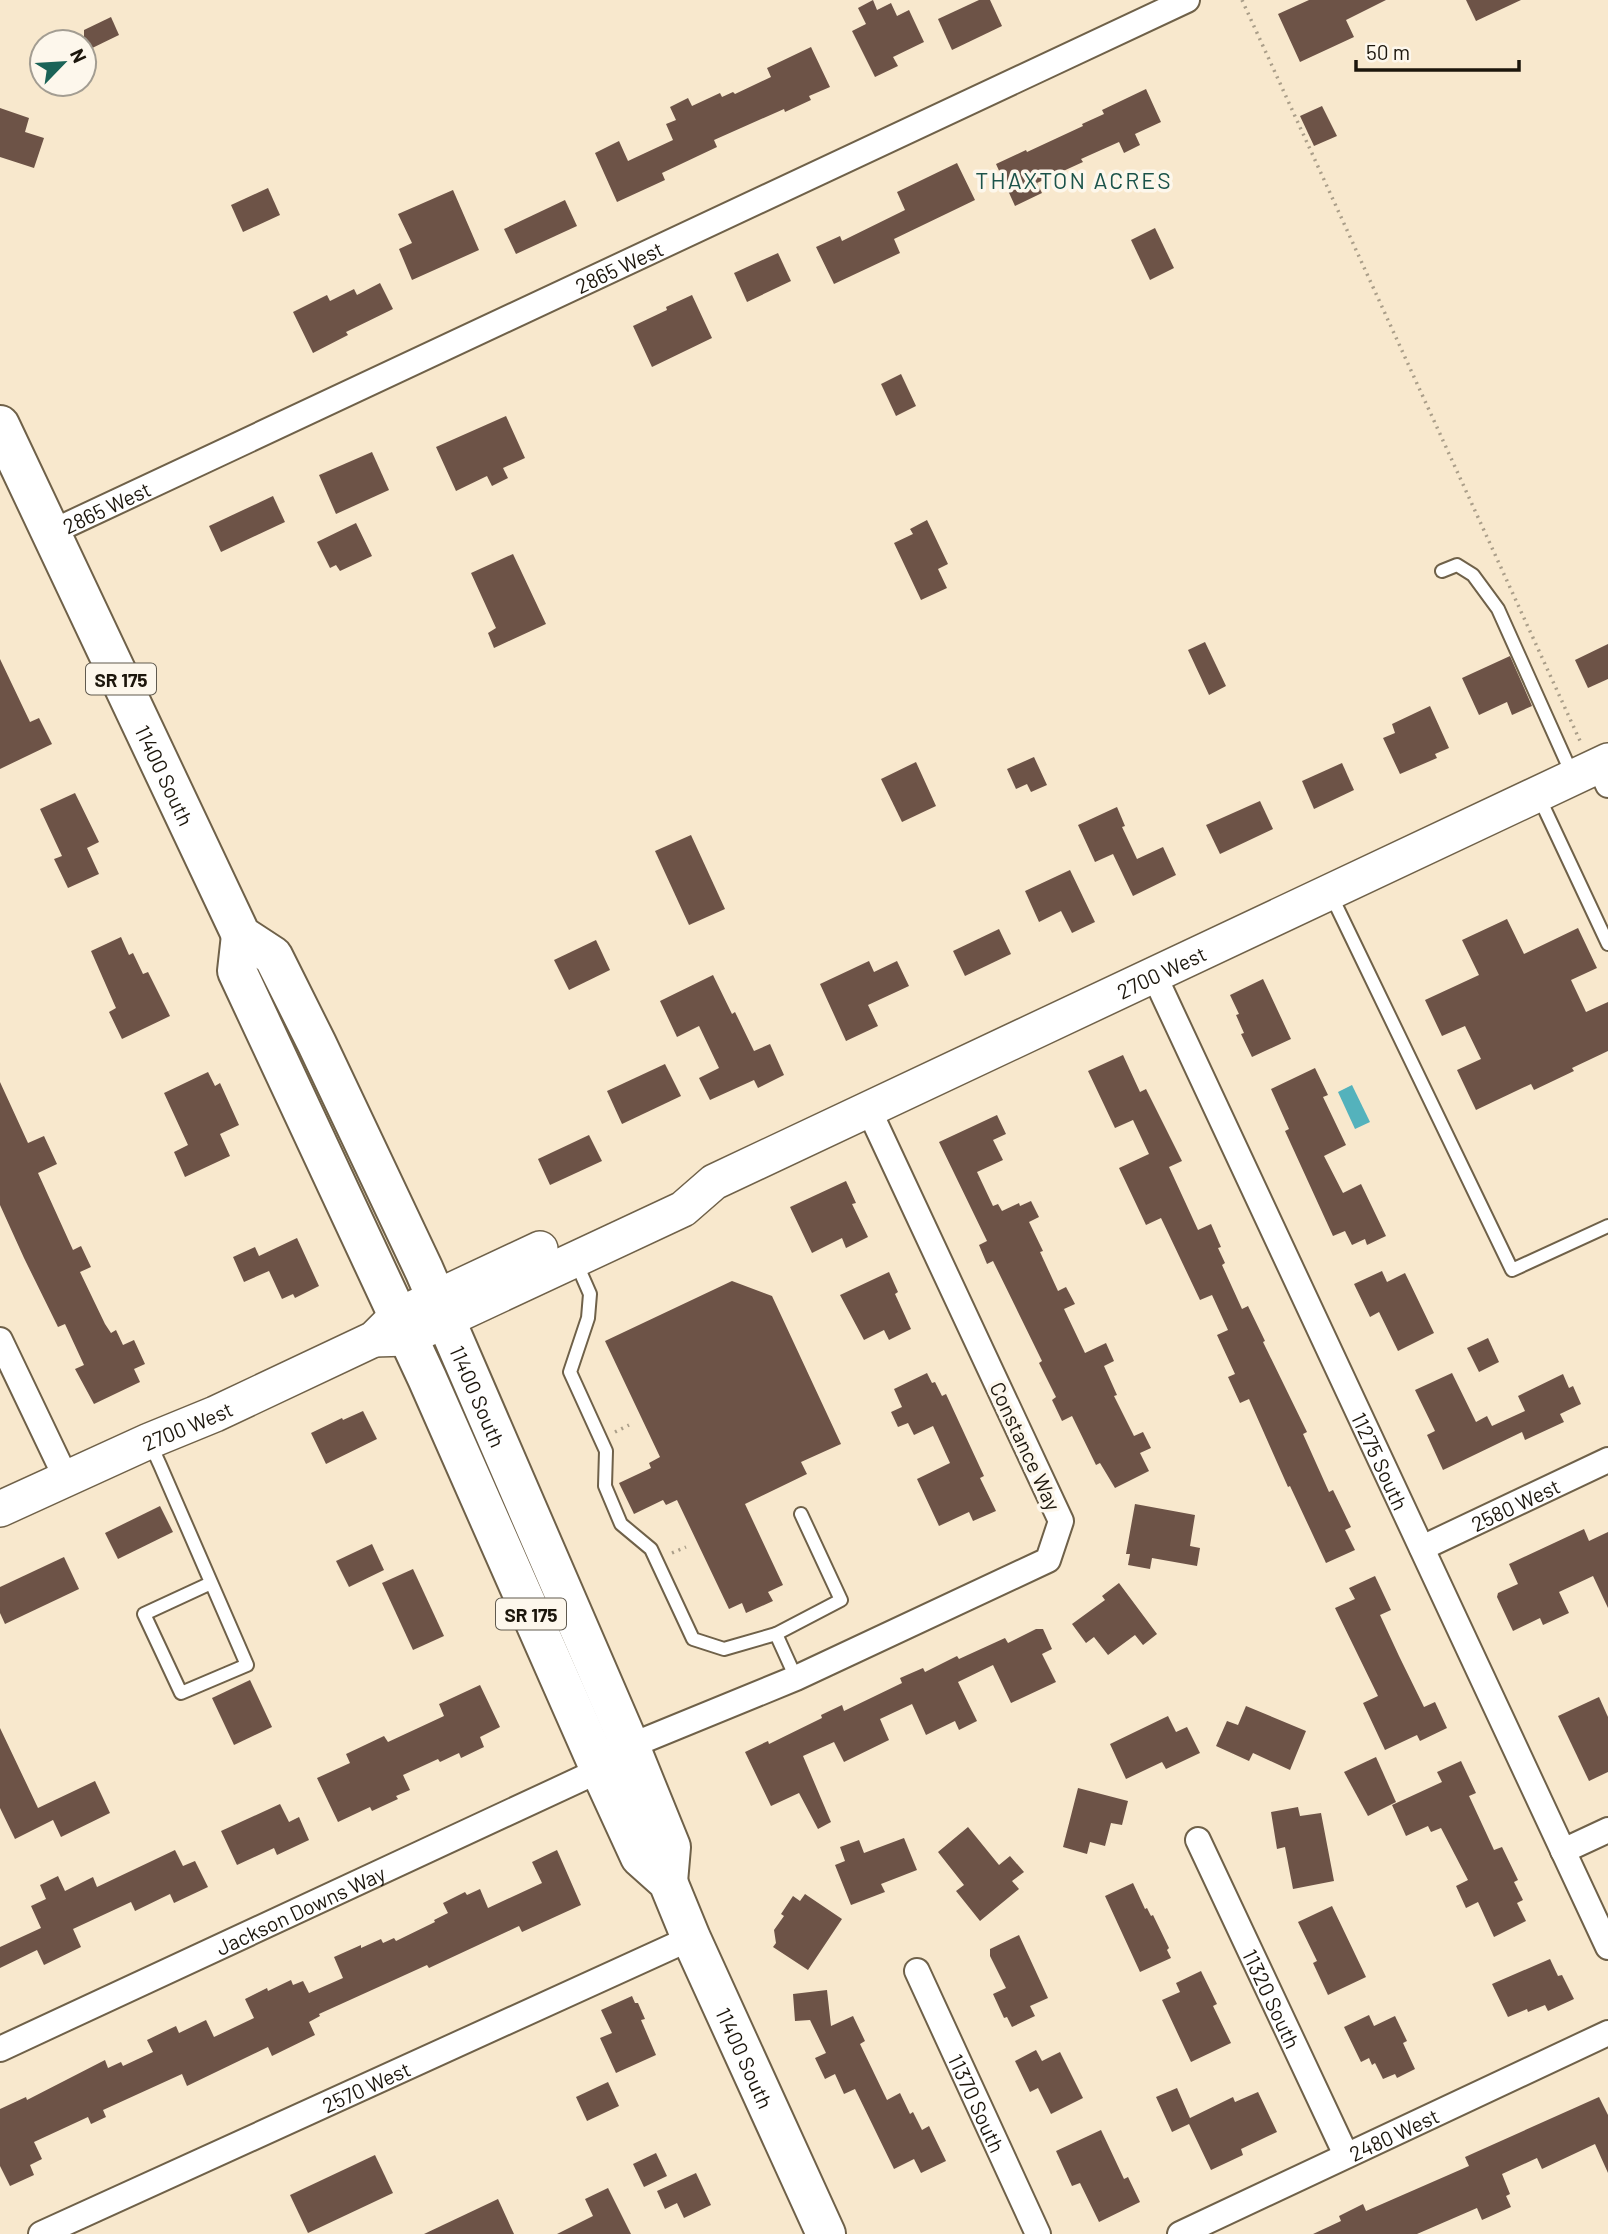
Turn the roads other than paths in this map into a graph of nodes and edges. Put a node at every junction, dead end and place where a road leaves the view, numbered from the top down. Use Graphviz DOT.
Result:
graph roads {
  1 [pos="1187,0"];
  2 [pos="0,425"];
  3 [pos="52,532"];
  4 [pos="1442,571"];
  5 [pos="1594,766"];
  6 [pos="1537,794"];
  7 [pos="1329,892"];
  8 [pos="241,935"];
  9 [pos="1608,944"];
  10 [pos="1154,975"];
  11 [pos="868,1108"];
  12 [pos="714,1182"];
  13 [pos="1608,1226"];
  14 [pos="574,1259"];
  15 [pos="441,1308"];
  16 [pos="393,1331"];
  17 [pos="0,1340"];
  18 [pos="149,1441"];
  19 [pos="1608,1461"];
  20 [pos="66,1478"];
  21 [pos="0,1509"];
  22 [pos="801,1514"];
  23 [pos="1422,1548"];
  24 [pos="211,1583"];
  25 [pos="775,1634"];
  26 [pos="796,1678"];
  27 [pos="630,1746"];
  28 [pos="600,1770"];
  29 [pos="1608,1830"];
  30 [pos="1199,1840"];
  31 [pos="1563,1851"];
  32 [pos="668,1882"];
  33 [pos="691,1938"];
  34 [pos="1608,1947"];
  35 [pos="917,1971"];
  36 [pos="1608,2033"];
  37 [pos="0,2049"];
  38 [pos="1346,2155"];
  39 [pos="41,2234"];
  40 [pos="826,2234"];
  41 [pos="1038,2234"];
  42 [pos="1180,2234"];
  1 -- 3 [label="street, 2865 West"];
  2 -- 3 [label="main road, 11400 South / SR 175"];
  3 -- 8 [label="main road, 11400 South / SR 175"];
  4 -- 5 [label="lane"];
  5 -- 6 [label="main road, 2700 West"];
  6 -- 7 [label="main road, 2700 West"];
  6 -- 9 [label="lane"];
  7 -- 10 [label="main road, 2700 West"];
  7 -- 13 [label="lane"];
  8 -- 15 [label="main road, 11400 South / SR 175"];
  8 -- 16 [label="main road, 11400 South / SR 175"];
  10 -- 11 [label="main road, 2700 West"];
  10 -- 23 [label="street, 11275 South"];
  11 -- 12 [label="main road, 2700 West"];
  11 -- 26 [label="street, Constance Way"];
  12 -- 14 [label="main road, 2700 West"];
  12 -- 15 [label="main road, 2700 West"];
  14 -- 15 [label="main road, 2700 West"];
  14 -- 25 [label="lane"];
  15 -- 16 [label="main road, 2700 West"];
  15 -- 27 [label="main road, 11400 South / SR 175"];
  16 -- 18 [label="main road, 2700 West"];
  16 -- 28 [label="main road, 11400 South / SR 175"];
  17 -- 20 [label="street"];
  18 -- 20 [label="main road, 2700 West"];
  18 -- 24 [label="lane"];
  19 -- 23 [label="street, 2580 West"];
  20 -- 21 [label="main road, 2700 West"];
  22 -- 25 [label="lane"];
  23 -- 31 [label="street, 11275 South"];
  24 -- 24 [label="lane"];
  25 -- 26 [label="lane"];
  26 -- 27 [label="street, Constance Way"];
  27 -- 32 [label="main road, 11400 South / SR 175"];
  28 -- 32 [label="main road, 11400 South / SR 175"];
  28 -- 37 [label="street, Jackson Downs Way"];
  29 -- 31 [label="street"];
  30 -- 38 [label="street, 11320 South"];
  31 -- 34 [label="street, 11275 South"];
  32 -- 33 [label="main road, 11400 South / SR 175"];
  33 -- 39 [label="street, 2570 West"];
  33 -- 40 [label="main road, 11400 South / SR 175"];
  35 -- 41 [label="street, 11370 South"];
  36 -- 38 [label="street, 2480 West"];
  38 -- 42 [label="street, 2480 West"];
}
